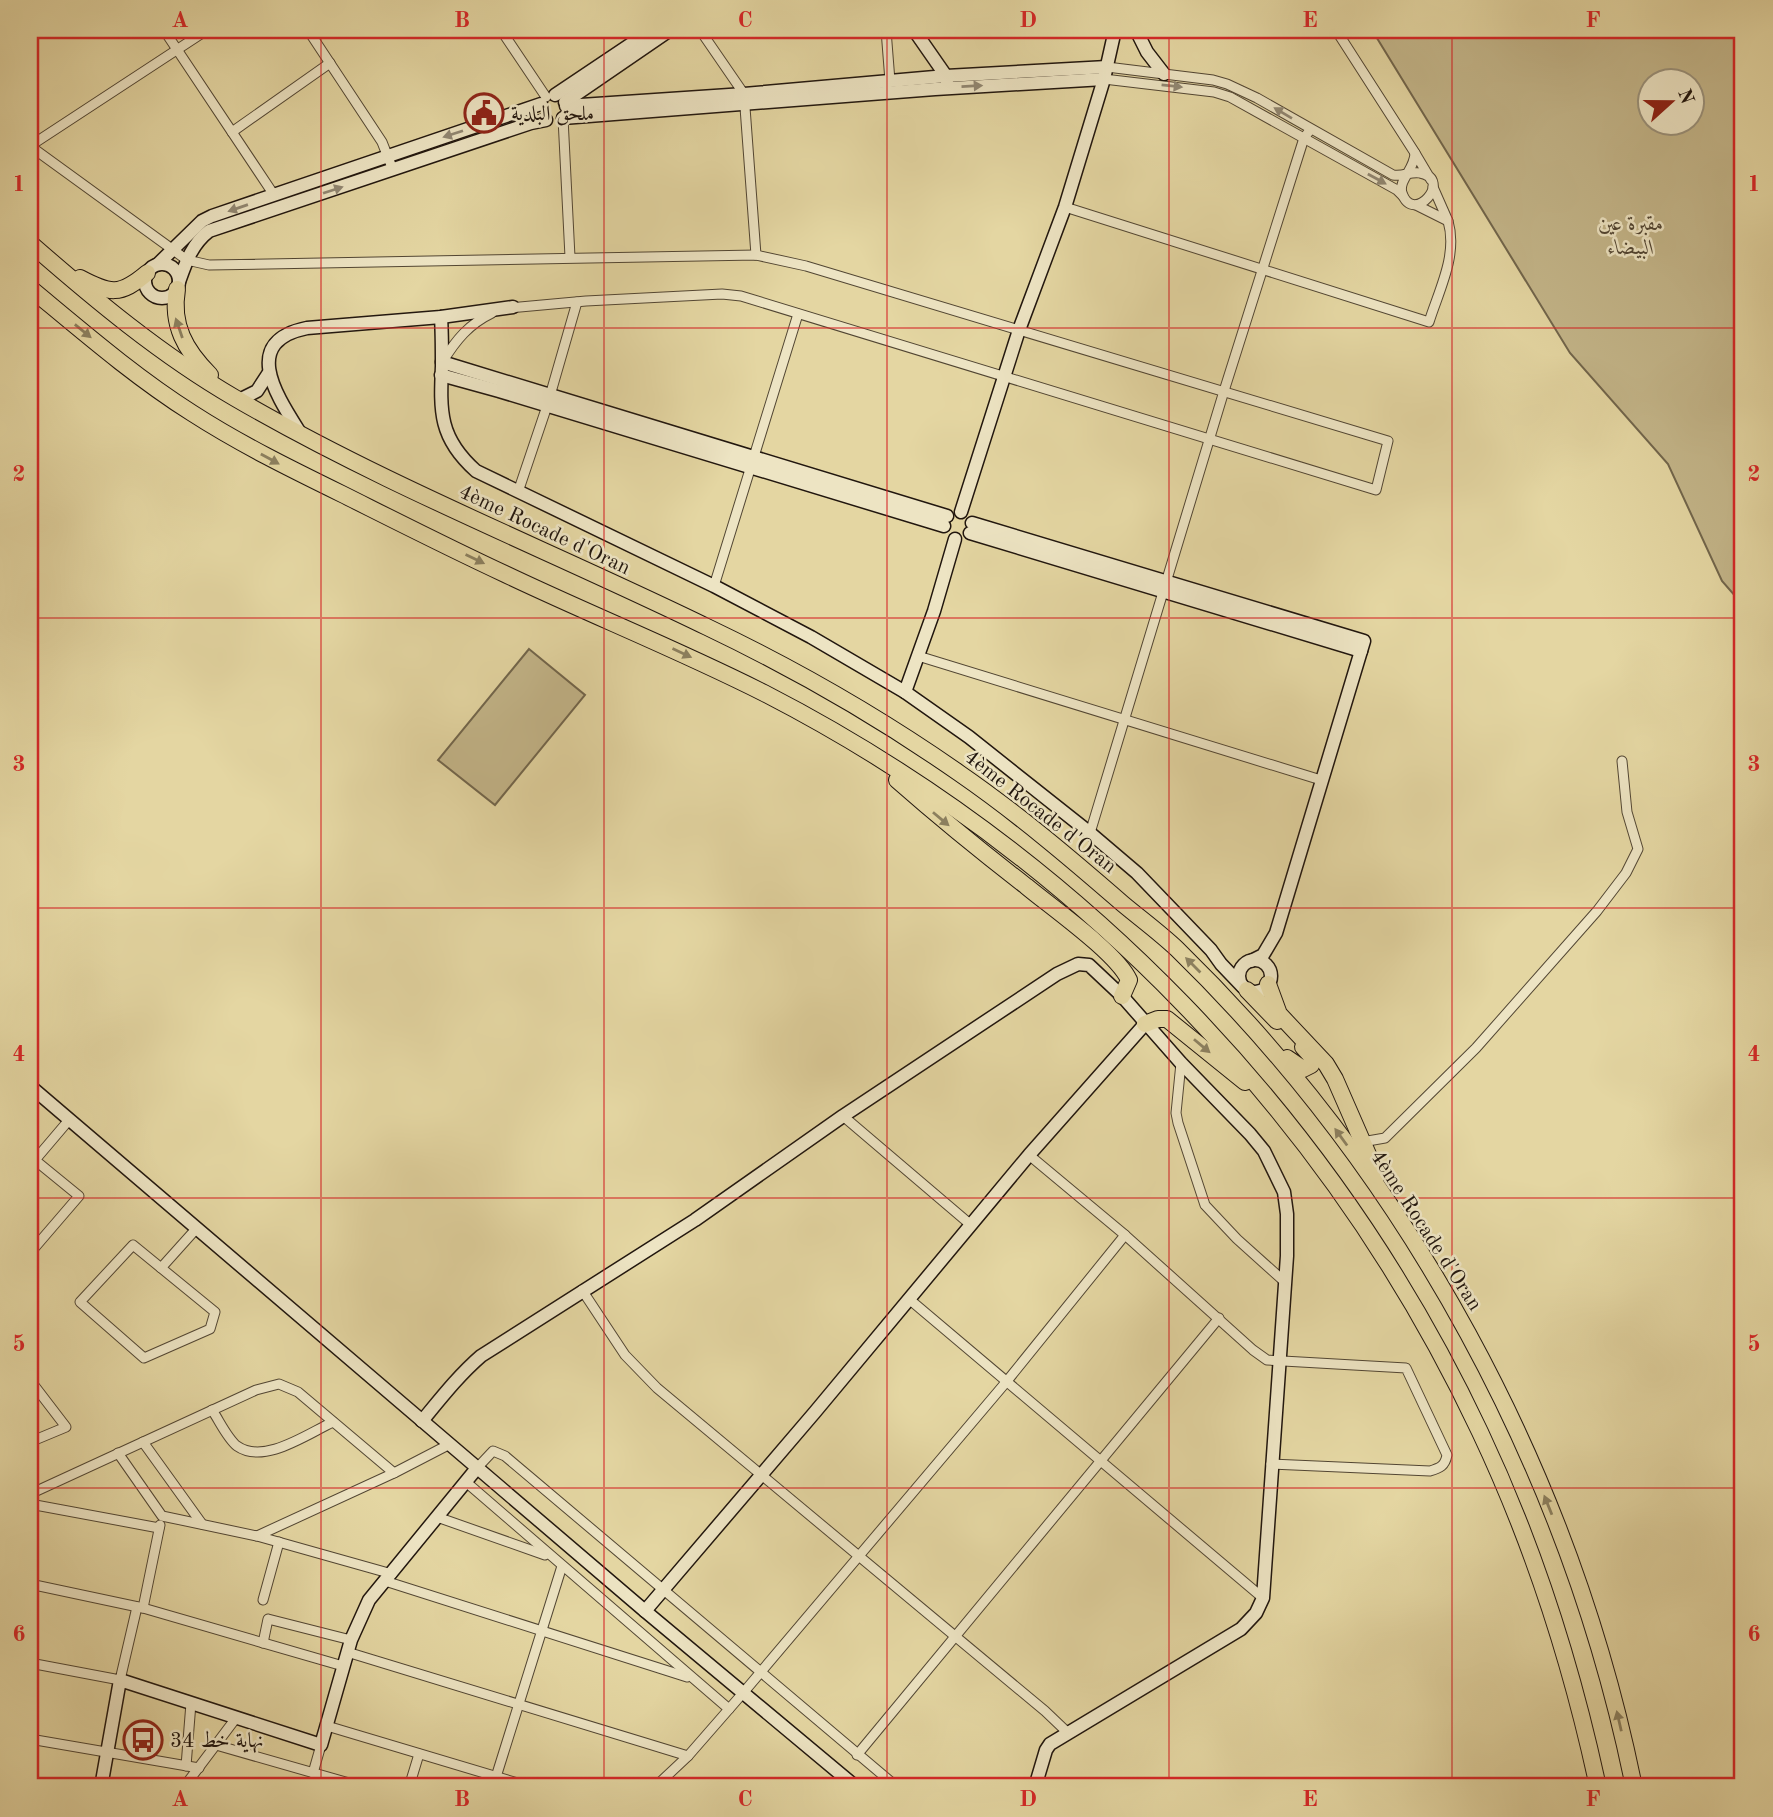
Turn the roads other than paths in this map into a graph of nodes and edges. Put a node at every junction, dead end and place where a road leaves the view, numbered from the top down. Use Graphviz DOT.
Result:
graph roads {
  1 [pos="164,30"];
  2 [pos="207,30"];
  3 [pos="308,30"];
  4 [pos="501,30"];
  5 [pos="652,30"];
  6 [pos="670,30"];
  7 [pos="700,30"];
  8 [pos="886,30"];
  9 [pos="914,30"];
  10 [pos="1115,30"];
  11 [pos="1136,30"];
  12 [pos="1336,30"];
  13 [pos="177,49"];
  14 [pos="330,63"];
  15 [pos="1105,73"];
  16 [pos="1164,74"];
  17 [pos="890,81"];
  18 [pos="947,82"];
  19 [pos="745,99"];
  20 [pos="556,104"];
  21 [pos="232,132"];
  22 [pos="1307,134"];
  23 [pos="30,146"];
  24 [pos="1415,153"];
  25 [pos="388,155"];
  26 [pos="393,170"];
  27 [pos="1408,175"];
  28 [pos="1432,182"];
  29 [pos="274,195"];
  30 [pos="1405,199"];
  31 [pos="1415,204"];
  32 [pos="1065,207"];
  33 [pos="1448,221"];
  34 [pos="30,243"];
  35 [pos="175,250"];
  36 [pos="756,255"];
  37 [pos="570,257"];
  38 [pos="46,258"];
  39 [pos="187,260"];
  40 [pos="153,269"];
  41 [pos="1262,270"];
  42 [pos="178,286"];
  43 [pos="30,288"];
  44 [pos="577,302"];
  45 [pos="513,307"];
  46 [pos="798,314"];
  47 [pos="441,317"];
  48 [pos="1019,330"];
  49 [pos="441,369"];
  50 [pos="268,374"];
  51 [pos="1005,376"];
  52 [pos="1224,391"];
  53 [pos="236,398"];
  54 [pos="548,401"];
  55 [pos="303,436"];
  56 [pos="1210,438"];
  57 [pos="753,462"];
  58 [pos="518,492"];
  59 [pos="961,512"];
  60 [pos="946,521"];
  61 [pos="971,528"];
  62 [pos="955,539"];
  63 [pos="714,586"];
  64 [pos="1164,587"];
  65 [pos="918,656"];
  66 [pos="905,692"];
  67 [pos="1124,720"];
  68 [pos="852,742"];
  69 [pos="1622,761"];
  70 [pos="1321,780"];
  71 [pos="1090,832"];
  72 [pos="1276,933"];
  73 [pos="1211,950"];
  74 [pos="1248,963"];
  75 [pos="1269,979"];
  76 [pos="1245,988"];
  77 [pos="1122,996"];
  78 [pos="1145,1024"];
  79 [pos="1259,1035"];
  80 [pos="1181,1062"];
  81 [pos="30,1086"];
  82 [pos="1275,1106"];
  83 [pos="843,1116"];
  84 [pos="69,1120"];
  85 [pos="1362,1142"];
  86 [pos="1029,1155"];
  87 [pos="32,1158"];
  88 [pos="1394,1212"];
  89 [pos="971,1225"];
  90 [pos="196,1229"];
  91 [pos="1125,1235"];
  92 [pos="30,1253"];
  93 [pos="162,1268"];
  94 [pos="1286,1283"];
  95 [pos="582,1290"];
  96 [pos="909,1300"];
  97 [pos="1219,1318"];
  98 [pos="1278,1362"];
  99 [pos="30,1380"];
  100 [pos="1007,1381"];
  101 [pos="212,1410"];
  102 [pos="422,1421"];
  103 [pos="333,1422"];
  104 [pos="30,1442"];
  105 [pos="143,1442"];
  106 [pos="450,1444"];
  107 [pos="118,1453"];
  108 [pos="1101,1461"];
  109 [pos="1271,1464"];
  110 [pos="477,1468"];
  111 [pos="394,1473"];
  112 [pos="762,1474"];
  113 [pos="466,1482"];
  114 [pos="30,1494"];
  115 [pos="30,1504"];
  116 [pos="162,1516"];
  117 [pos="437,1517"];
  118 [pos="202,1524"];
  119 [pos="159,1528"];
  120 [pos="257,1536"];
  121 [pos="279,1542"];
  122 [pos="858,1556"];
  123 [pos="552,1557"];
  124 [pos="562,1566"];
  125 [pos="389,1577"];
  126 [pos="30,1584"];
  127 [pos="664,1590"];
  128 [pos="1264,1598"];
  129 [pos="263,1600"];
  130 [pos="140,1608"];
  131 [pos="645,1611"];
  132 [pos="542,1631"];
  133 [pos="955,1636"];
  134 [pos="262,1643"];
  135 [pos="349,1646"];
  136 [pos="30,1663"];
  137 [pos="343,1666"];
  138 [pos="761,1671"];
  139 [pos="694,1679"];
  140 [pos="120,1680"];
  141 [pos="743,1693"];
  142 [pos="191,1703"];
  143 [pos="520,1705"];
  144 [pos="729,1709"];
  145 [pos="236,1718"];
  146 [pos="327,1726"];
  147 [pos="1067,1732"];
  148 [pos="30,1739"];
  149 [pos="216,1745"];
  150 [pos="321,1745"];
  151 [pos="107,1753"];
  152 [pos="419,1754"];
  153 [pos="857,1755"];
  154 [pos="688,1756"];
  155 [pos="186,1766"];
  156 [pos="198,1768"];
  157 [pos="313,1773"];
  158 [pos="496,1777"];
  159 [pos="101,1787"];
  160 [pos="184,1787"];
  161 [pos="363,1787"];
  162 [pos="409,1787"];
  163 [pos="531,1787"];
  164 [pos="655,1787"];
  165 [pos="856,1787"];
  166 [pos="897,1787"];
  167 [pos="1035,1787"];
  168 [pos="1598,1787"];
  169 [pos="1634,1787"];
  1 -- 13 [label="street"];
  2 -- 13 [label="street"];
  3 -- 14 [label="street"];
  4 -- 20 [label="street"];
  5 -- 20 [label="street"];
  6 -- 20 [label="street"];
  7 -- 19 [label="street"];
  8 -- 17 [label="street"];
  9 -- 18 [label="street"];
  10 -- 15 [label="street"];
  11 -- 16 [label="street"];
  12 -- 24 [label="street"];
  13 -- 21 [label="street"];
  13 -- 23 [label="street"];
  14 -- 21 [label="street"];
  14 -- 25 [label="street"];
  15 -- 16 [label="street"];
  15 -- 18 [label="street"];
  15 -- 22 [label="street, one-way"];
  15 -- 32 [label="street"];
  22 -- 16 [label="street, one-way"];
  17 -- 18 [label="street"];
  17 -- 19 [label="street"];
  18 -- 19 [label="street"];
  19 -- 20 [label="street"];
  19 -- 36 [label="street"];
  20 -- 25 [label="street, one-way"];
  20 -- 26 [label="street"];
  20 -- 37 [label="street"];
  21 -- 29 [label="street"];
  22 -- 27 [label="street"];
  22 -- 30 [label="street, one-way"];
  22 -- 41 [label="street"];
  23 -- 35 [label="street"];
  24 -- 27 [label="street"];
  24 -- 28 [label="street"];
  25 -- 26 [label="street"];
  25 -- 29 [label="street"];
  39 -- 26 [label="street, one-way"];
  27 -- 28 [label="street"];
  27 -- 30 [label="street"];
  28 -- 31 [label="street"];
  28 -- 33 [label="street"];
  29 -- 35 [label="street, one-way"];
  30 -- 31 [label="street"];
  31 -- 33 [label="street"];
  32 -- 41 [label="street"];
  32 -- 48 [label="street"];
  33 -- 41 [label="street"];
  34 -- 38 [label="highway, 4ème Rocade d'Oran"];
  35 -- 39 [label="street"];
  35 -- 40 [label="street"];
  36 -- 37 [label="street"];
  36 -- 48 [label="street"];
  37 -- 39 [label="street"];
  38 -- 40 [label="highway"];
  38 -- 53 [label="highway, 4ème Rocade d'Oran"];
  39 -- 42 [label="street"];
  40 -- 42 [label="street"];
  40 -- 42 [label="street"];
  41 -- 52 [label="street"];
  53 -- 42 [label="highway, one-way"];
  43 -- 68 [label="highway, one-way"];
  44 -- 45 [label="street"];
  44 -- 46 [label="street"];
  44 -- 54 [label="street"];
  45 -- 47 [label="street"];
  45 -- 49 [label="street"];
  46 -- 51 [label="street"];
  46 -- 57 [label="street"];
  47 -- 49 [label="street"];
  47 -- 50 [label="street"];
  48 -- 51 [label="street"];
  48 -- 52 [label="street"];
  49 -- 54 [label="street"];
  49 -- 58 [label="street"];
  50 -- 53 [label="street"];
  50 -- 55 [label="street"];
  51 -- 56 [label="street"];
  51 -- 59 [label="street"];
  52 -- 56 [label="street"];
  52 -- 56 [label="street"];
  53 -- 55 [label="highway, 4ème Rocade d'Oran"];
  54 -- 57 [label="street"];
  54 -- 58 [label="street"];
  79 -- 55 [label="highway, 4ème Rocade d'Oran, one-way"];
  56 -- 64 [label="street"];
  57 -- 60 [label="street"];
  57 -- 63 [label="street"];
  58 -- 63 [label="street"];
  59 -- 60 [label="street"];
  59 -- 61 [label="street"];
  60 -- 62 [label="street"];
  61 -- 62 [label="street"];
  61 -- 64 [label="street"];
  62 -- 65 [label="street"];
  63 -- 66 [label="street"];
  64 -- 67 [label="street"];
  64 -- 70 [label="street"];
  65 -- 66 [label="street"];
  65 -- 67 [label="street"];
  66 -- 71 [label="street"];
  67 -- 70 [label="street"];
  67 -- 71 [label="street"];
  68 -- 77 [label="highway, one-way"];
  68 -- 82 [label="highway"];
  69 -- 85 [label="street"];
  70 -- 72 [label="street"];
  71 -- 73 [label="street"];
  72 -- 74 [label="street"];
  72 -- 75 [label="street"];
  73 -- 74 [label="street"];
  73 -- 76 [label="street"];
  74 -- 75 [label="street"];
  74 -- 76 [label="street"];
  75 -- 76 [label="street"];
  75 -- 85 [label="highway"];
  76 -- 79 [label="highway"];
  77 -- 78 [label="street"];
  77 -- 83 [label="street"];
  78 -- 80 [label="street"];
  78 -- 82 [label="highway, one-way"];
  78 -- 86 [label="street"];
  88 -- 79 [label="highway, 4ème Rocade d'Oran, one-way"];
  80 -- 94 [label="street"];
  80 -- 94 [label="street"];
  81 -- 84 [label="street"];
  82 -- 168 [label="highway"];
  83 -- 89 [label="street"];
  83 -- 95 [label="street"];
  84 -- 87 [label="street"];
  84 -- 90 [label="street"];
  85 -- 88 [label="highway"];
  86 -- 89 [label="street"];
  86 -- 91 [label="street"];
  87 -- 92 [label="street"];
  169 -- 88 [label="highway, 4ème Rocade d'Oran, one-way"];
  89 -- 96 [label="street"];
  90 -- 93 [label="street"];
  90 -- 102 [label="street"];
  91 -- 97 [label="street"];
  91 -- 100 [label="street"];
  93 -- 93 [label="street"];
  94 -- 98 [label="street"];
  95 -- 102 [label="street"];
  95 -- 112 [label="street"];
  96 -- 100 [label="street"];
  96 -- 112 [label="street"];
  97 -- 98 [label="street"];
  97 -- 108 [label="street"];
  98 -- 109 [label="street"];
  98 -- 109 [label="street"];
  99 -- 104 [label="street"];
  100 -- 108 [label="street"];
  100 -- 122 [label="street"];
  101 -- 103 [label="street"];
  101 -- 103 [label="street"];
  101 -- 105 [label="street"];
  102 -- 106 [label="street"];
  103 -- 111 [label="street"];
  105 -- 107 [label="street"];
  105 -- 118 [label="street"];
  106 -- 110 [label="street"];
  106 -- 111 [label="street"];
  107 -- 114 [label="street"];
  107 -- 116 [label="street"];
  108 -- 128 [label="street"];
  108 -- 133 [label="street"];
  109 -- 128 [label="street"];
  110 -- 113 [label="street"];
  110 -- 127 [label="street"];
  110 -- 131 [label="street"];
  111 -- 120 [label="street"];
  112 -- 122 [label="street"];
  112 -- 127 [label="street"];
  113 -- 117 [label="street"];
  113 -- 123 [label="street"];
  115 -- 119 [label="street"];
  116 -- 118 [label="street"];
  116 -- 119 [label="street"];
  117 -- 123 [label="street"];
  117 -- 125 [label="street"];
  118 -- 120 [label="street"];
  119 -- 130 [label="street"];
  120 -- 121 [label="street"];
  121 -- 125 [label="street"];
  121 -- 129 [label="street"];
  122 -- 133 [label="street"];
  122 -- 138 [label="street"];
  123 -- 124 [label="street"];
  124 -- 132 [label="street"];
  124 -- 139 [label="street"];
  125 -- 132 [label="street"];
  125 -- 135 [label="street"];
  126 -- 130 [label="street"];
  127 -- 131 [label="street"];
  127 -- 138 [label="street"];
  128 -- 147 [label="street"];
  130 -- 134 [label="street"];
  130 -- 140 [label="street"];
  131 -- 141 [label="street"];
  132 -- 139 [label="street"];
  132 -- 143 [label="street"];
  133 -- 147 [label="street"];
  133 -- 153 [label="street"];
  134 -- 135 [label="street"];
  134 -- 137 [label="street"];
  135 -- 137 [label="street"];
  135 -- 143 [label="street"];
  136 -- 140 [label="street"];
  137 -- 146 [label="street"];
  138 -- 141 [label="street"];
  138 -- 153 [label="street"];
  139 -- 144 [label="street"];
  140 -- 142 [label="street"];
  140 -- 151 [label="street"];
  141 -- 144 [label="street"];
  141 -- 165 [label="street"];
  142 -- 145 [label="street"];
  142 -- 155 [label="street"];
  143 -- 154 [label="street"];
  143 -- 158 [label="street"];
  144 -- 154 [label="street"];
  145 -- 149 [label="street"];
  145 -- 150 [label="street"];
  146 -- 150 [label="street"];
  146 -- 152 [label="street"];
  147 -- 167 [label="street"];
  148 -- 151 [label="street"];
  149 -- 156 [label="street"];
  149 -- 157 [label="street"];
  150 -- 157 [label="street"];
  151 -- 155 [label="street"];
  151 -- 159 [label="street"];
  152 -- 158 [label="street"];
  152 -- 162 [label="street"];
  153 -- 166 [label="street"];
  154 -- 164 [label="street"];
  155 -- 156 [label="street"];
  156 -- 160 [label="street"];
  157 -- 161 [label="street"];
  158 -- 163 [label="street"];
}
